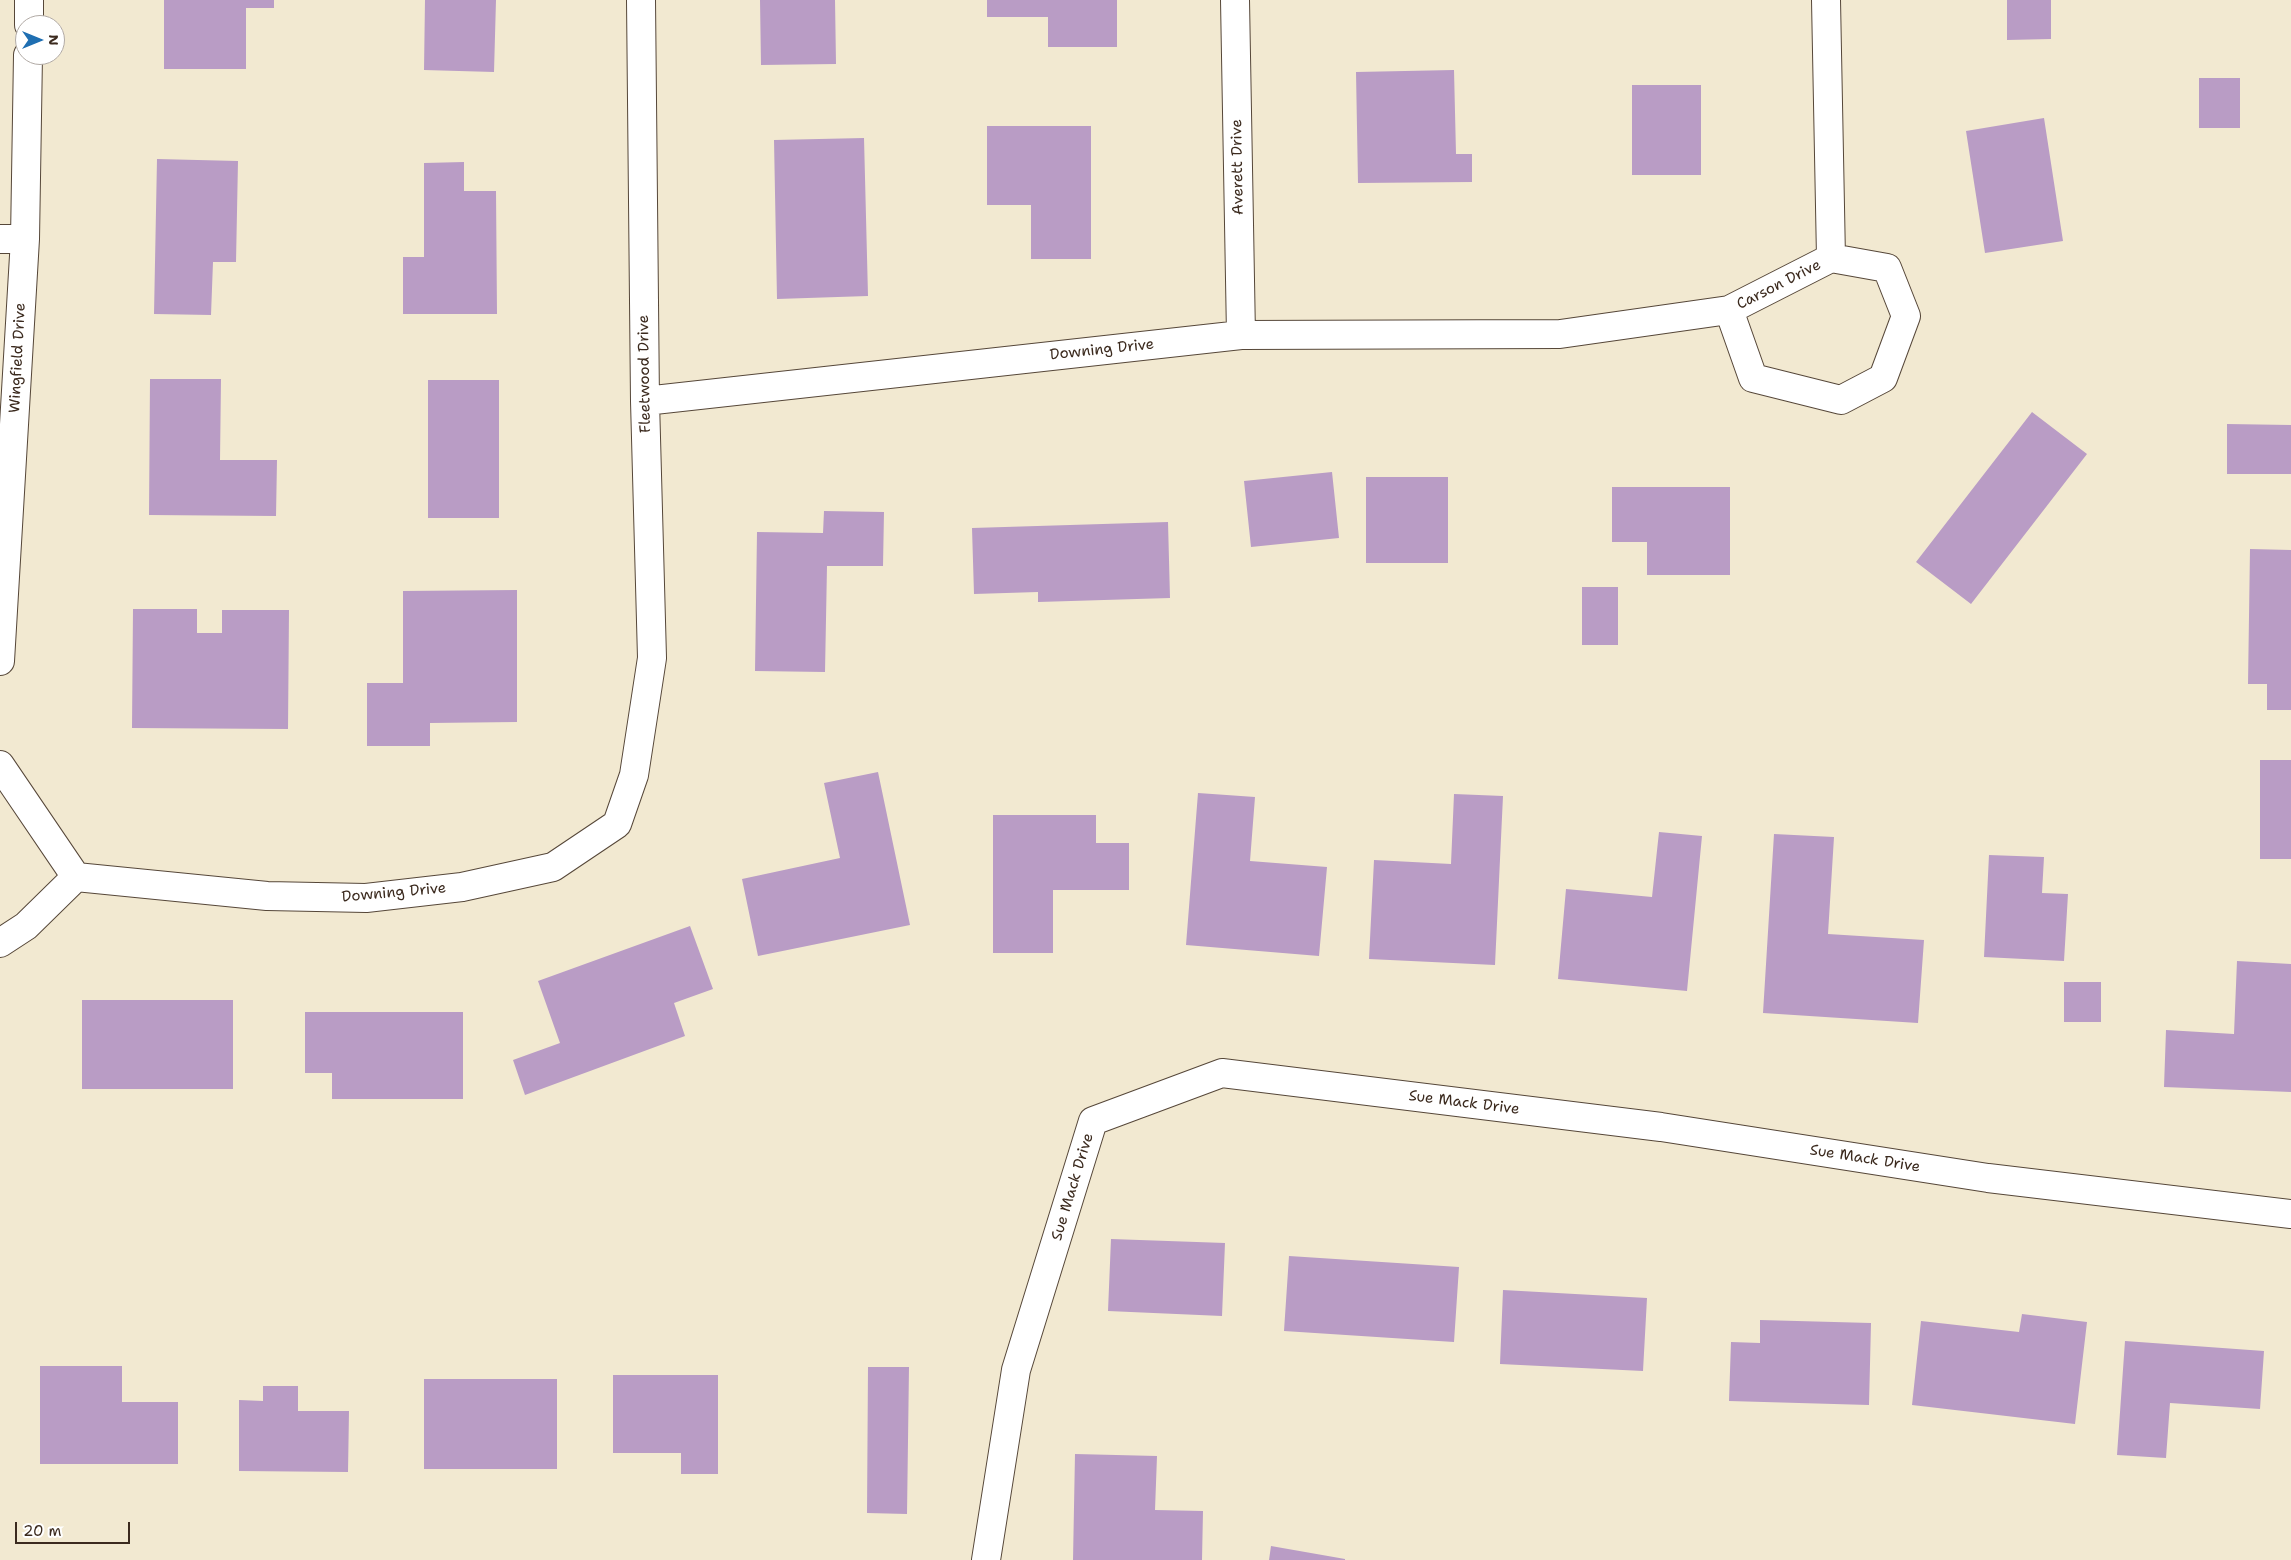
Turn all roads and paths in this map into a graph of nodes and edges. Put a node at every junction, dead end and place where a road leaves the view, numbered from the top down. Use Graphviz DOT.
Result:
graph roads {
  1 [pos="29,0"];
  2 [pos="640,0"];
  3 [pos="1235,0"];
  4 [pos="1826,0"];
  5 [pos="29,15"];
  6 [pos="27,65"];
  7 [pos="12,239"];
  8 [pos="1831,258"];
  9 [pos="1729,310"];
  10 [pos="1560,334"];
  11 [pos="1241,335"];
  12 [pos="645,400"];
  13 [pos="0,661"];
  14 [pos="639,747"];
  15 [pos="0,765"];
  16 [pos="76,877"];
  17 [pos="0,943"];
  18 [pos="2291,1214"];
  19 [pos="986,1560"];
  1 -- 5 [label="street"];
  2 -- 12 [label="street, Fleetwood Drive"];
  3 -- 11 [label="street, Averett Drive"];
  4 -- 8 [label="street, Carson Drive"];
  6 -- 7 [label="street, Wingfield Drive"];
  7 -- 13 [label="street, Wingfield Drive"];
  8 -- 9 [label="street, Carson Drive"];
  8 -- 9 [label="street"];
  9 -- 10 [label="street, Carson Drive"];
  10 -- 11 [label="street, Downing Drive"];
  11 -- 12 [label="street, Downing Drive"];
  12 -- 14 [label="street, Fleetwood Drive"];
  14 -- 16 [label="street, Downing Drive"];
  15 -- 16 [label="street"];
  16 -- 17 [label="street"];
  18 -- 19 [label="street, Sue Mack Drive"];
}
